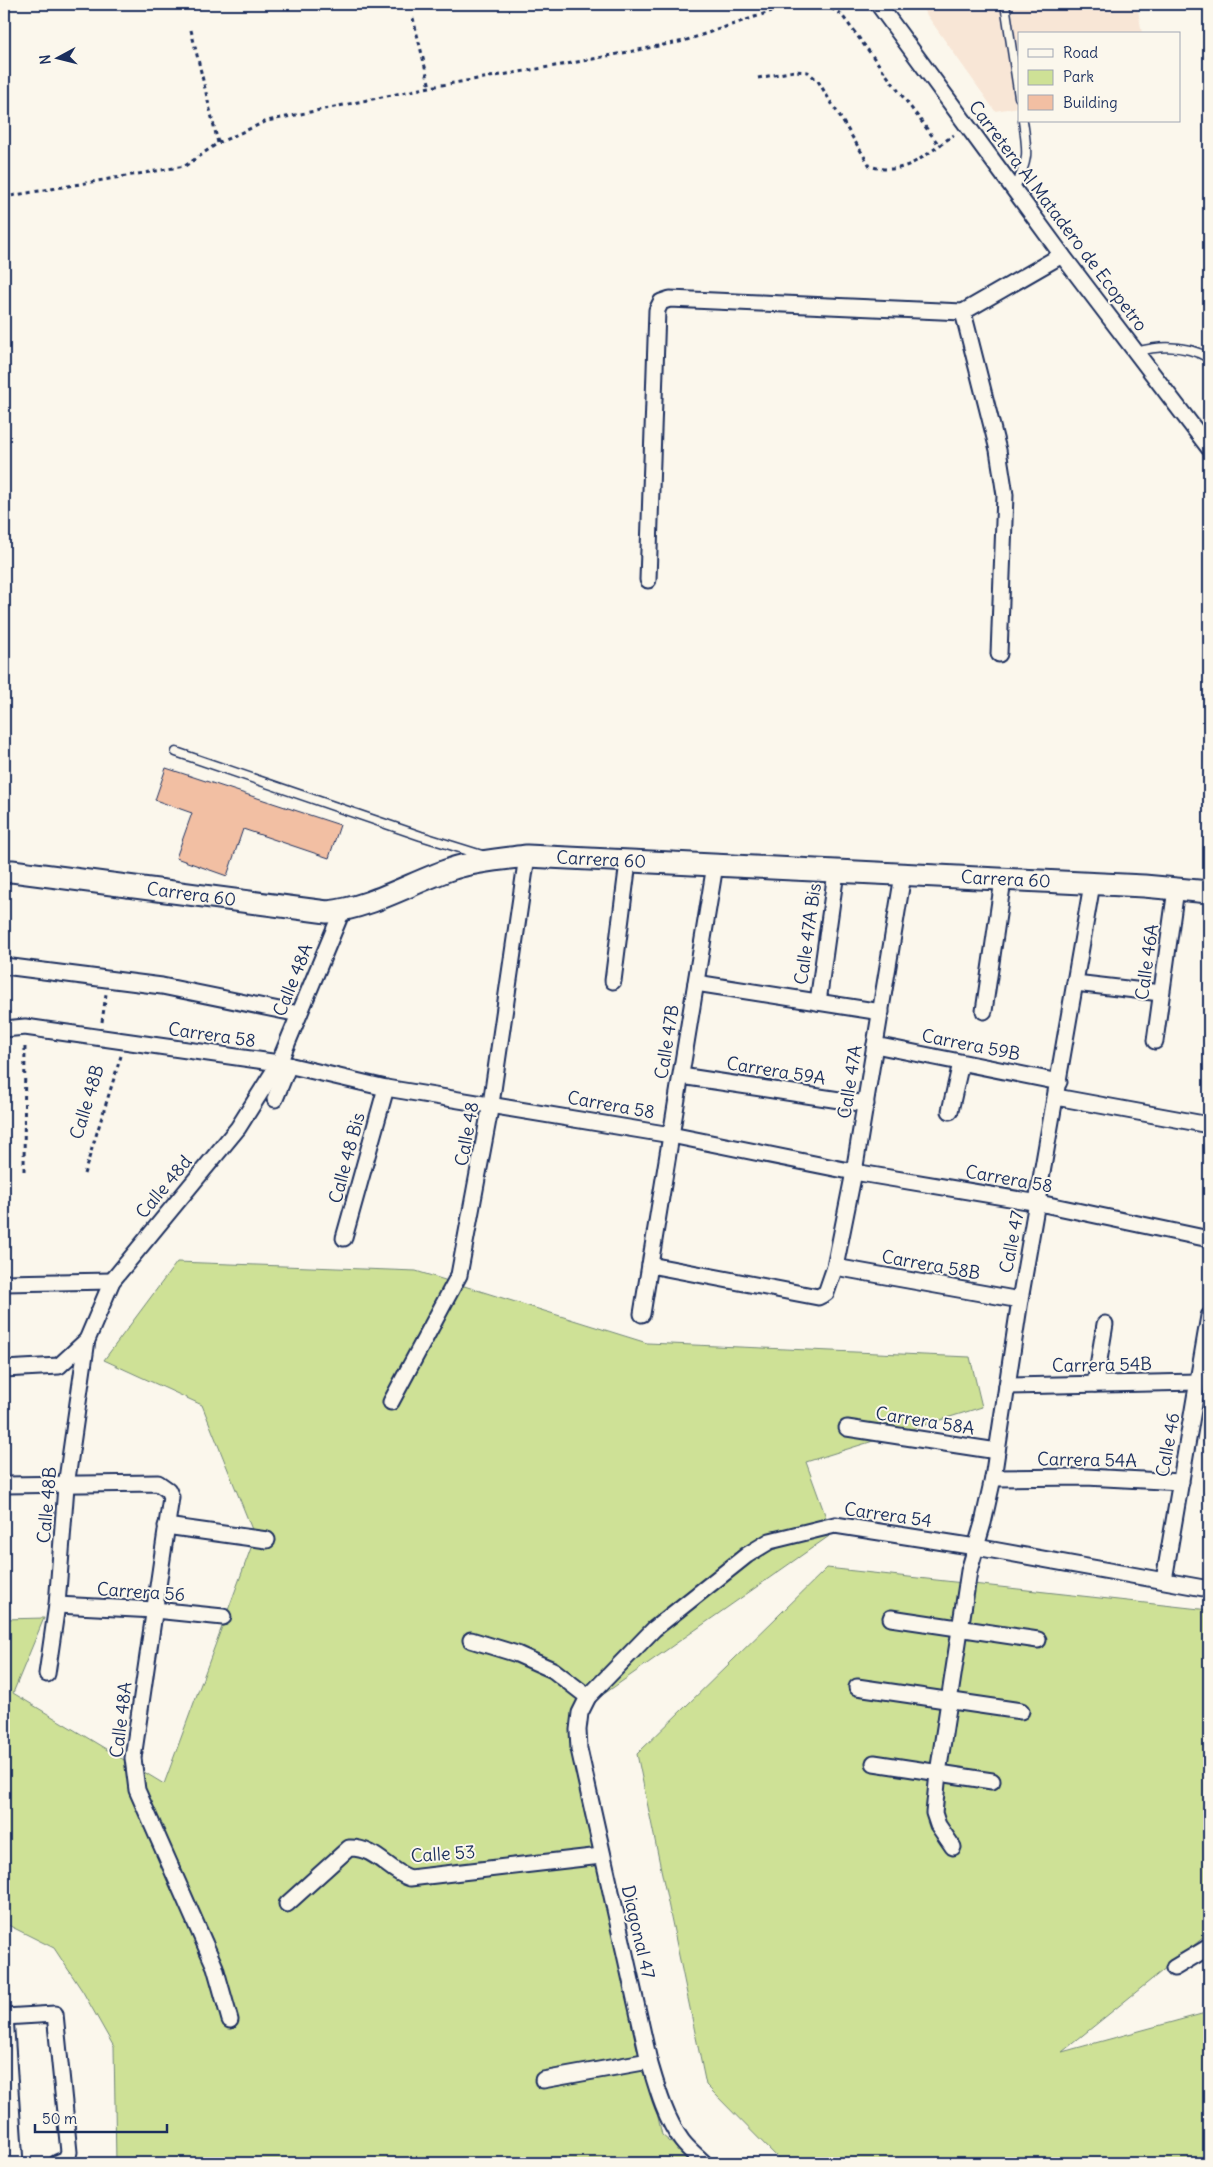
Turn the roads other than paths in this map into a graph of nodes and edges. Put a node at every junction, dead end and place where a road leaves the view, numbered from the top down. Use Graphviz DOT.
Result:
graph roads {
  1 [pos="878,4"];
  2 [pos="1005,4"];
  3 [pos="1018,90"];
  4 [pos="1023,122"];
  5 [pos="1014,190"];
  6 [pos="1062,256"];
  7 [pos="962,312"];
  8 [pos="1136,352"];
  9 [pos="1209,358"];
  10 [pos="1209,448"];
  11 [pos="648,580"];
  12 [pos="999,654"];
  13 [pos="176,752"];
  14 [pos="526,856"];
  15 [pos="496,859"];
  16 [pos="628,862"];
  17 [pos="715,865"];
  18 [pos="4,872"];
  19 [pos="836,872"];
  20 [pos="903,875"];
  21 [pos="1003,880"];
  22 [pos="1092,884"];
  23 [pos="1176,888"];
  24 [pos="1209,892"];
  25 [pos="342,911"];
  26 [pos="4,966"];
  27 [pos="614,981"];
  28 [pos="696,983"];
  29 [pos="1075,983"];
  30 [pos="1161,993"];
  31 [pos="818,1002"];
  32 [pos="984,1011"];
  33 [pos="880,1012"];
  34 [pos="299,1014"];
  35 [pos="4,1029"];
  36 [pos="1155,1041"];
  37 [pos="875,1045"];
  38 [pos="961,1063"];
  39 [pos="284,1064"];
  40 [pos="681,1076"];
  41 [pos="386,1088"];
  42 [pos="1057,1090"];
  43 [pos="275,1099"];
  44 [pos="491,1104"];
  45 [pos="866,1104"];
  46 [pos="950,1111"];
  47 [pos="1209,1125"];
  48 [pos="672,1135"];
  49 [pos="854,1172"];
  50 [pos="1038,1203"];
  51 [pos="344,1238"];
  52 [pos="1209,1238"];
  53 [pos="650,1265"];
  54 [pos="835,1267"];
  55 [pos="112,1281"];
  56 [pos="4,1283"];
  57 [pos="1020,1300"];
  58 [pos="642,1314"];
  59 [pos="1209,1316"];
  60 [pos="1105,1324"];
  61 [pos="87,1340"];
  62 [pos="4,1369"];
  63 [pos="1198,1382"];
  64 [pos="1095,1384"];
  65 [pos="1007,1386"];
  66 [pos="391,1402"];
  67 [pos="847,1428"];
  68 [pos="997,1451"];
  69 [pos="992,1478"];
  70 [pos="1181,1482"];
  71 [pos="4,1486"];
  72 [pos="66,1486"];
  73 [pos="166,1526"];
  74 [pos="267,1540"];
  75 [pos="976,1547"];
  76 [pos="1164,1580"];
  77 [pos="1209,1590"];
  78 [pos="57,1605"];
  79 [pos="155,1610"];
  80 [pos="223,1617"];
  81 [pos="891,1618"];
  82 [pos="960,1629"];
  83 [pos="470,1640"];
  84 [pos="1038,1640"];
  85 [pos="47,1674"];
  86 [pos="857,1687"];
  87 [pos="588,1697"];
  88 [pos="949,1700"];
  89 [pos="1020,1712"];
  90 [pos="874,1763"];
  91 [pos="938,1773"];
  92 [pos="992,1782"];
  93 [pos="953,1847"];
  94 [pos="602,1856"];
  95 [pos="286,1904"];
  96 [pos="1209,1947"];
  97 [pos="1174,1968"];
  98 [pos="4,2016"];
  99 [pos="230,2020"];
  100 [pos="649,2061"];
  101 [pos="543,2080"];
  102 [pos="61,2161"];
  103 [pos="15,2163"];
  104 [pos="704,2163"];
  1 -- 5 [label="street, Carretera Al Matadero de Ecopetro"];
  2 -- 3 [label="lane"];
  4 -- 5 [label="lane"];
  5 -- 6 [label="street, Carretera Al Matadero de Ecopetro"];
  6 -- 7 [label="street"];
  6 -- 8 [label="street, Carretera Al Matadero de Ecopetro"];
  7 -- 11 [label="street"];
  7 -- 12 [label="street"];
  8 -- 9 [label="lane"];
  8 -- 10 [label="street, Carretera Al Matadero de Ecopetro"];
  13 -- 15 [label="lane"];
  14 -- 15 [label="street, Carrera 60"];
  14 -- 16 [label="street, Carrera 60"];
  14 -- 44 [label="street, Calle 48"];
  15 -- 25 [label="street, Carrera 60"];
  16 -- 17 [label="street, Carrera 60"];
  16 -- 27 [label="street"];
  17 -- 19 [label="street, Carrera 60"];
  17 -- 28 [label="street, Calle 47B"];
  18 -- 25 [label="street, Carrera 60"];
  19 -- 20 [label="street, Carrera 60"];
  19 -- 31 [label="street, Calle 47A Bis"];
  20 -- 21 [label="street, Carrera 60"];
  20 -- 33 [label="street, Calle 47A"];
  21 -- 22 [label="street, Carrera 60"];
  21 -- 32 [label="street"];
  22 -- 23 [label="street, Carrera 60"];
  22 -- 29 [label="street, Calle 47"];
  23 -- 24 [label="street, Carrera 60"];
  23 -- 30 [label="street, Calle 46A"];
  25 -- 34 [label="street, Calle 48A"];
  26 -- 34 [label="street"];
  28 -- 31 [label="street"];
  28 -- 40 [label="street, Calle 47B"];
  29 -- 30 [label="street"];
  29 -- 42 [label="street, Calle 47"];
  30 -- 36 [label="street, Calle 46A"];
  31 -- 33 [label="street"];
  33 -- 37 [label="street, Calle 47A"];
  34 -- 39 [label="street, Calle 48A"];
  35 -- 39 [label="street, Carrera 58"];
  37 -- 38 [label="street, Carrera 59B"];
  37 -- 45 [label="street, Calle 47A"];
  38 -- 42 [label="street, Carrera 59B"];
  38 -- 46 [label="street"];
  39 -- 41 [label="street, Carrera 58"];
  39 -- 43 [label="street"];
  39 -- 55 [label="street, Calle 48d"];
  40 -- 45 [label="street, Carrera 59A"];
  40 -- 48 [label="street, Calle 47B"];
  41 -- 44 [label="street, Carrera 58"];
  41 -- 51 [label="street, Calle 48 Bis"];
  42 -- 47 [label="street"];
  42 -- 50 [label="street, Calle 47"];
  44 -- 48 [label="street, Carrera 58"];
  44 -- 66 [label="street, Calle 48"];
  45 -- 49 [label="street, Calle 47A"];
  48 -- 49 [label="street, Carrera 58"];
  48 -- 53 [label="street, Calle 47B"];
  49 -- 50 [label="street, Carrera 58"];
  49 -- 54 [label="street, Calle 47A"];
  50 -- 52 [label="street, Carrera 58"];
  50 -- 57 [label="street, Calle 47"];
  53 -- 54 [label="street, Calle 47A"];
  53 -- 58 [label="street, Calle 47B"];
  54 -- 57 [label="street, Carrera 58B"];
  55 -- 56 [label="street"];
  55 -- 61 [label="street, Calle 48d"];
  57 -- 65 [label="street, Calle 47"];
  59 -- 63 [label="street, Calle 46"];
  60 -- 64 [label="street"];
  61 -- 62 [label="street"];
  61 -- 72 [label="street, Calle 48B"];
  63 -- 64 [label="street, Carrera 54B"];
  63 -- 70 [label="street, Calle 46"];
  64 -- 65 [label="street, Carrera 54B"];
  65 -- 68 [label="street, Calle 47"];
  67 -- 68 [label="street, Carrera 58A"];
  68 -- 69 [label="street, Calle 47"];
  69 -- 70 [label="street, Carrera 54A"];
  69 -- 75 [label="street, Calle 47"];
  70 -- 76 [label="street, Calle 46"];
  71 -- 72 [label="street"];
  72 -- 73 [label="street, Calle 48A"];
  72 -- 78 [label="street, Calle 48B"];
  73 -- 74 [label="street"];
  73 -- 79 [label="street, Calle 48A"];
  75 -- 76 [label="street, Carrera 54"];
  75 -- 82 [label="street, Calle 47"];
  75 -- 87 [label="street, Carrera 54"];
  76 -- 77 [label="street, Carrera 54"];
  78 -- 79 [label="street, Carrera 56"];
  78 -- 85 [label="street, Calle 48B"];
  79 -- 80 [label="street, Carrera 56"];
  79 -- 99 [label="street, Calle 48A"];
  81 -- 82 [label="street"];
  82 -- 84 [label="street"];
  82 -- 88 [label="street, Calle 47"];
  83 -- 87 [label="street"];
  86 -- 88 [label="street"];
  87 -- 94 [label="street, Diagonal 47"];
  88 -- 89 [label="street"];
  88 -- 91 [label="street, Calle 47"];
  90 -- 91 [label="street"];
  91 -- 92 [label="street"];
  91 -- 93 [label="street, Calle 47"];
  94 -- 95 [label="street, Calle 53"];
  94 -- 100 [label="street, Diagonal 47"];
  96 -- 97 [label="street"];
  98 -- 102 [label="street"];
  98 -- 103 [label="street"];
  100 -- 101 [label="street"];
  100 -- 104 [label="street, Diagonal 47"];
}
